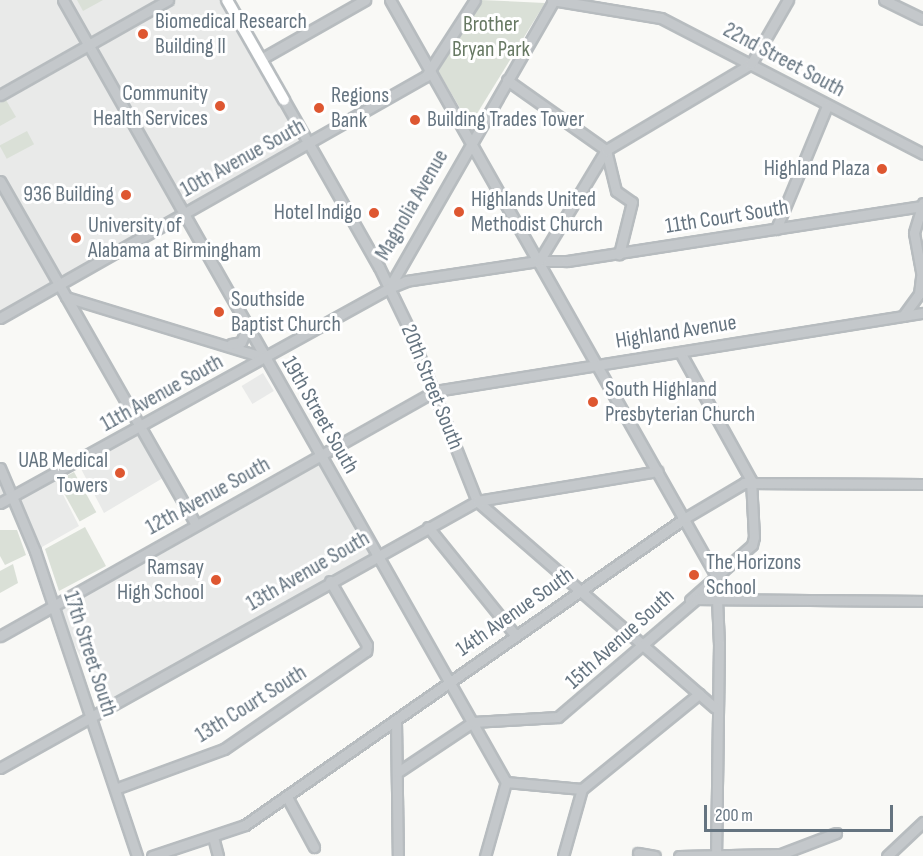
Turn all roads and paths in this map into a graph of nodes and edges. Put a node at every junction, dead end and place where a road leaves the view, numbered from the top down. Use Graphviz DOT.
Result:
graph roads {
  1 [pos="63,0"];
  2 [pos="168,0"];
  3 [pos="227,0"];
  4 [pos="365,0"];
  5 [pos="390,0"];
  6 [pos="475,0"];
  7 [pos="788,0"];
  8 [pos="884,0"];
  9 [pos="553,1"];
  10 [pos="923,19"];
  11 [pos="88,45"];
  12 [pos="261,59"];
  13 [pos="751,64"];
  14 [pos="432,72"];
  15 [pos="507,80"];
  16 [pos="0,95"];
  17 [pos="284,100"];
  18 [pos="827,105"];
  19 [pos="471,141"];
  20 [pos="308,143"];
  21 [pos="606,150"];
  22 [pos="923,154"];
  23 [pos="590,177"];
  24 [pos="613,180"];
  25 [pos="0,181"];
  26 [pos="922,205"];
  27 [pos="184,213"];
  28 [pos="776,229"];
  29 [pos="619,254"];
  30 [pos="539,261"];
  31 [pos="922,278"];
  32 [pos="59,284"];
  33 [pos="389,288"];
  34 [pos="66,297"];
  35 [pos="923,313"];
  36 [pos="903,316"];
  37 [pos="0,318"];
  38 [pos="248,326"];
  39 [pos="228,344"];
  40 [pos="680,352"];
  41 [pos="266,358"];
  42 [pos="598,365"];
  43 [pos="435,391"];
  44 [pos="141,428"];
  45 [pos="321,455"];
  46 [pos="0,468"];
  47 [pos="658,471"];
  48 [pos="751,480"];
  49 [pos="923,484"];
  50 [pos="14,496"];
  51 [pos="477,501"];
  52 [pos="0,503"];
  53 [pos="685,518"];
  54 [pos="196,525"];
  55 [pos="428,527"];
  56 [pos="377,554"];
  57 [pos="716,576"];
  58 [pos="330,581"];
  59 [pos="580,591"];
  60 [pos="718,600"];
  61 [pos="923,601"];
  62 [pos="687,603"];
  63 [pos="54,606"];
  64 [pos="0,636"];
  65 [pos="516,636"];
  66 [pos="644,642"];
  67 [pos="450,682"];
  68 [pos="699,694"];
  69 [pos="715,708"];
  70 [pos="91,717"];
  71 [pos="396,721"];
  72 [pos="473,722"];
  73 [pos="0,768"];
  74 [pos="398,772"];
  75 [pos="506,782"];
  76 [pos="115,789"];
  77 [pos="582,789"];
  78 [pos="287,797"];
  79 [pos="923,822"];
  80 [pos="836,833"];
  81 [pos="213,837"];
  82 [pos="314,847"];
  83 [pos="175,853"];
  84 [pos="638,853"];
  85 [pos="716,855"];
  86 [pos="137,856"];
  87 [pos="152,856"];
  88 [pos="218,856"];
  89 [pos="398,856"];
  90 [pos="486,856"];
  91 [pos="563,856"];
  92 [pos="655,856"];
  93 [pos="679,856"];
  94 [pos="887,856"];
  1 -- 11 [label="street, 19th Street South"];
  2 -- 11 [label="street"];
  3 -- 12 [label="main road, 20th Street South"];
  4 -- 12 [label="street"];
  5 -- 14 [label="street"];
  6 -- 14 [label="street, 10th Avenue South"];
  7 -- 13 [label="street"];
  8 -- 10 [label="street"];
  9 -- 13 [label="street, 22nd Street South"];
  9 -- 15 [label="street, Magnolia Avenue"];
  11 -- 16 [label="street"];
  11 -- 27 [label="street, 19th Street South"];
  12 -- 17 [label="main road, 20th Street South"];
  13 -- 18 [label="street, 22nd Street South"];
  13 -- 21 [label="street"];
  14 -- 19 [label="street"];
  14 -- 20 [label="street, 10th Avenue South"];
  15 -- 19 [label="street, Magnolia Avenue"];
  15 -- 21 [label="street"];
  17 -- 20 [label="street, 20th Street South"];
  18 -- 22 [label="street, 22nd Street South"];
  18 -- 28 [label="street"];
  19 -- 30 [label="street"];
  19 -- 33 [label="street, Magnolia Avenue"];
  20 -- 27 [label="street, 10th Avenue South"];
  20 -- 33 [label="street, 20th Street South"];
  21 -- 23 [label="street"];
  21 -- 24 [label="street"];
  23 -- 24 [label="street"];
  23 -- 30 [label="street"];
  24 -- 29 [label="street"];
  25 -- 32 [label="street"];
  26 -- 28 [label="street, 11th Court South"];
  26 -- 31 [label="street"];
  27 -- 32 [label="street, 10th Avenue South"];
  27 -- 38 [label="street, 19th Street South"];
  28 -- 29 [label="street, 11th Court South"];
  29 -- 30 [label="street, 11th Court South"];
  30 -- 33 [label="street, 11th Avenue South"];
  30 -- 42 [label="street"];
  31 -- 36 [label="street"];
  32 -- 34 [label="street"];
  32 -- 37 [label="street, 10th Avenue South"];
  33 -- 41 [label="street, 11th Avenue South"];
  33 -- 43 [label="street, 20th Street South"];
  34 -- 39 [label="street"];
  34 -- 44 [label="street"];
  35 -- 36 [label="street, Highland Avenue"];
  36 -- 40 [label="street, Highland Avenue"];
  38 -- 39 [label="street"];
  38 -- 41 [label="street, 19th Street South"];
  39 -- 41 [label="street"];
  40 -- 42 [label="street, Highland Avenue"];
  40 -- 48 [label="street"];
  41 -- 44 [label="street, 11th Avenue South"];
  41 -- 45 [label="street, 19th Street South"];
  42 -- 43 [label="street, Highland Avenue"];
  42 -- 47 [label="street"];
  43 -- 45 [label="street, 12th Avenue South"];
  43 -- 51 [label="street, 20th Street South"];
  44 -- 50 [label="street, 11th Avenue South"];
  44 -- 54 [label="street"];
  45 -- 54 [label="street, 12th Avenue South"];
  45 -- 56 [label="street, 19th Street South"];
  46 -- 50 [label="street, 17th Street South"];
  47 -- 51 [label="street, 13th Avenue South"];
  47 -- 53 [label="street"];
  48 -- 49 [label="street"];
  48 -- 53 [label="street, 14th Avenue South"];
  48 -- 57 [label="street"];
  50 -- 52 [label="street, 11th Avenue South"];
  50 -- 63 [label="street, 17th Street South"];
  51 -- 55 [label="street, 13th Avenue South"];
  51 -- 59 [label="street, 20th Street South"];
  53 -- 57 [label="street"];
  53 -- 59 [label="street, 14th Avenue South"];
  54 -- 63 [label="street, 12th Avenue South"];
  55 -- 56 [label="street, 13th Avenue South"];
  55 -- 65 [label="street"];
  56 -- 58 [label="street, 13th Avenue South"];
  56 -- 67 [label="street, 19th Street South"];
  57 -- 60 [label="street"];
  57 -- 62 [label="street"];
  58 -- 70 [label="street, 13th Avenue South"];
  58 -- 76 [label="street, 13th Court South"];
  59 -- 65 [label="street, 14th Avenue South"];
  59 -- 66 [label="street, 20th Street South"];
  60 -- 61 [label="street, 15th Avenue South"];
  60 -- 62 [label="street, 15th Avenue South"];
  60 -- 69 [label="street"];
  62 -- 66 [label="street, 15th Avenue South"];
  63 -- 64 [label="street, 12th Avenue South"];
  63 -- 70 [label="street, 17th Street South"];
  65 -- 67 [label="street, 14th Avenue South"];
  66 -- 68 [label="street, 20th Street South"];
  66 -- 72 [label="street, 15th Avenue South"];
  67 -- 71 [label="street, 14th Avenue South"];
  67 -- 72 [label="street, 19th Street South"];
  68 -- 69 [label="street, 20th Street South"];
  68 -- 77 [label="street"];
  69 -- 85 [label="street"];
  70 -- 73 [label="street, 13th Avenue South"];
  70 -- 76 [label="street, 17th Street South"];
  71 -- 74 [label="street"];
  71 -- 78 [label="street, 14th Avenue South"];
  72 -- 74 [label="street"];
  72 -- 75 [label="street, 19th Street South"];
  74 -- 89 [label="street"];
  75 -- 77 [label="street"];
  75 -- 90 [label="street"];
  76 -- 86 [label="street, 17th Street South"];
  77 -- 91 [label="street"];
  78 -- 81 [label="street, 14th Avenue South"];
  78 -- 82 [label="street"];
  79 -- 94 [label="street"];
  80 -- 85 [label="street"];
  81 -- 83 [label="street, 14th Avenue South"];
  81 -- 88 [label="street"];
  83 -- 87 [label="street, 14th Avenue South"];
  84 -- 92 [label="street"];
  85 -- 93 [label="street"];
}
